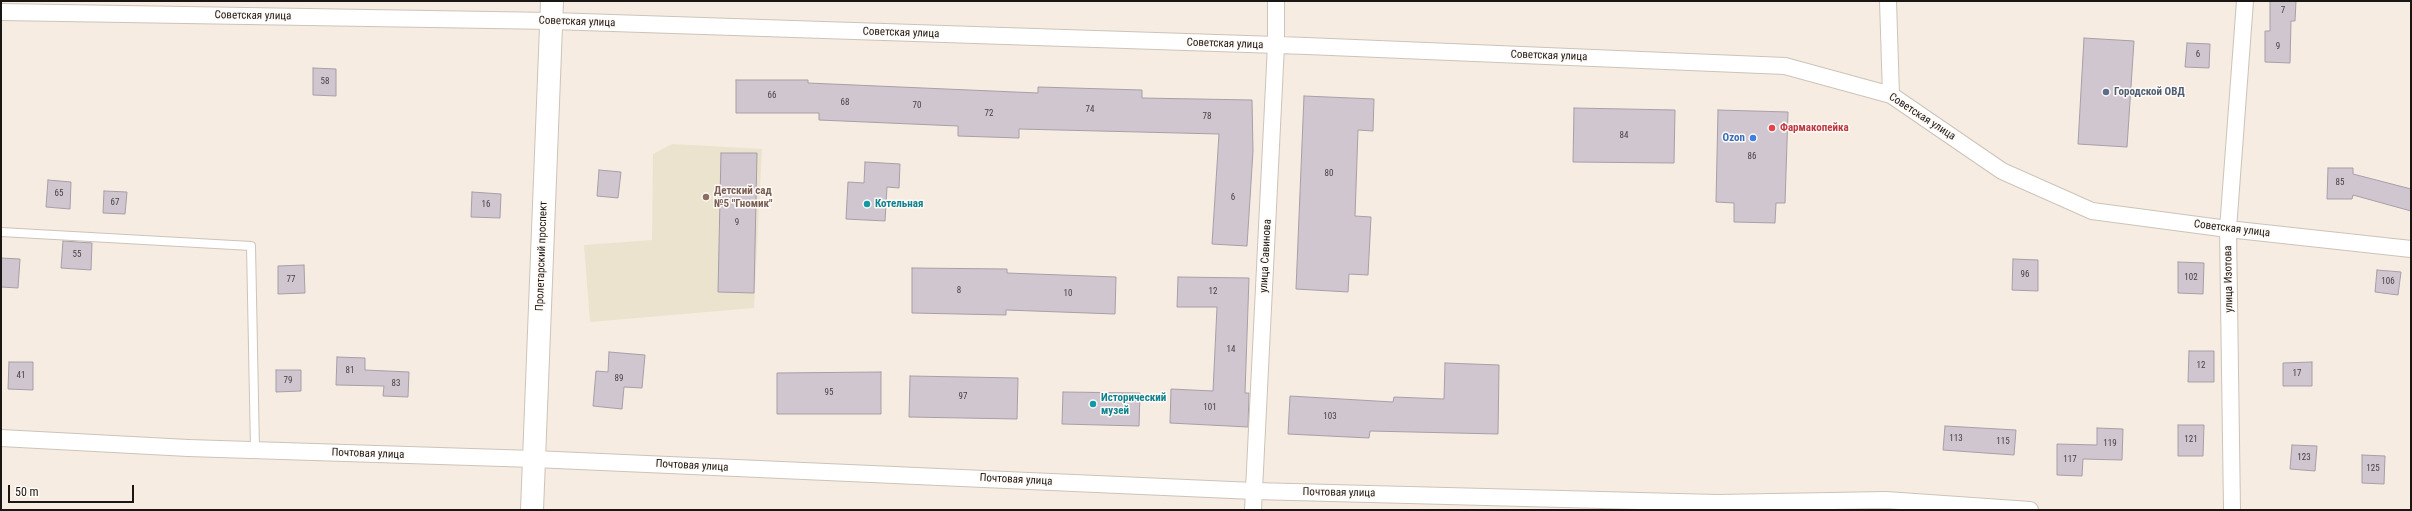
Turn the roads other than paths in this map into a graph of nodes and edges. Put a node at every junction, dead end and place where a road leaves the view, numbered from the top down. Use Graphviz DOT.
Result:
graph roads {
  1 [pos="1276,1"];
  2 [pos="1888,1"];
  3 [pos="2245,1"];
  4 [pos="552,11"];
  5 [pos="1,12"];
  6 [pos="1276,45"];
  7 [pos="1890,95"];
  8 [pos="2228,229"];
  9 [pos="1,232"];
  10 [pos="2411,249"];
  11 [pos="1,438"];
  12 [pos="255,450"];
  13 [pos="534,459"];
  14 [pos="1254,491"];
  15 [pos="1736,507"];
  16 [pos="532,510"];
  17 [pos="1253,510"];
  18 [pos="2030,510"];
  19 [pos="2232,510"];
  1 -- 6 [label="street, улица Савинова"];
  2 -- 7 [label="street"];
  3 -- 8 [label="street, улица Изотова"];
  4 -- 5 [label="street, Советская улица"];
  4 -- 6 [label="street, Советская улица"];
  4 -- 13 [label="street, Пролетарский проспект"];
  6 -- 7 [label="street, Советская улица"];
  6 -- 14 [label="street, улица Савинова"];
  7 -- 8 [label="street, Советская улица"];
  8 -- 10 [label="street, Советская улица"];
  8 -- 19 [label="street, улица Изотова"];
  9 -- 12 [label="lane"];
  11 -- 12 [label="street, Почтовая улица"];
  12 -- 13 [label="street, Почтовая улица"];
  13 -- 14 [label="street, Почтовая улица"];
  13 -- 16 [label="street, Пролетарский проспект"];
  14 -- 15 [label="street, Почтовая улица"];
  14 -- 17 [label="street, улица Савинова"];
  15 -- 18 [label="street, Почтовая улица"];
}
